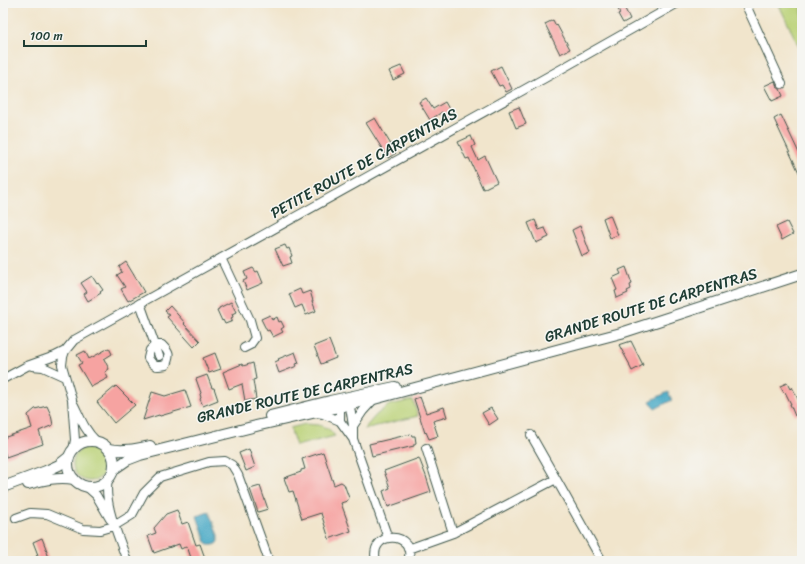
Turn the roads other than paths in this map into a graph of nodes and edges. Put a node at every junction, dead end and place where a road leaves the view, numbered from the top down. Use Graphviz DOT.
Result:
graph roads {
  1 [pos="678,3"];
  2 [pos="745,3"];
  3 [pos="782,84"];
  4 [pos="221,258"];
  5 [pos="802,274"];
  6 [pos="140,303"];
  7 [pos="244,348"];
  8 [pos="65,351"];
  9 [pos="159,356"];
  10 [pos="27,366"];
  11 [pos="65,377"];
  12 [pos="3,379"];
  13 [pos="372,396"];
  14 [pos="72,400"];
  15 [pos="330,401"];
  16 [pos="344,404"];
  17 [pos="314,413"];
  18 [pos="340,422"];
  19 [pos="353,426"];
  20 [pos="531,435"];
  21 [pos="354,439"];
  22 [pos="96,441"];
  23 [pos="426,448"];
  24 [pos="109,449"];
  25 [pos="71,453"];
  26 [pos="114,469"];
  27 [pos="74,479"];
  28 [pos="108,479"];
  29 [pos="556,479"];
  30 [pos="86,486"];
  31 [pos="3,487"];
  32 [pos="3,491"];
  33 [pos="16,518"];
  34 [pos="114,526"];
  35 [pos="453,533"];
  36 [pos="388,538"];
  37 [pos="408,549"];
  38 [pos="127,561"];
  39 [pos="269,561"];
  40 [pos="375,561"];
  41 [pos="408,561"];
  42 [pos="602,561"];
  1 -- 4 [label="street, PETITE ROUTE DE CARPENTRAS"];
  2 -- 3 [label="street"];
  4 -- 6 [label="street, PETITE ROUTE DE CARPENTRAS"];
  4 -- 7 [label="street"];
  5 -- 13 [label="main road, GRANDE ROUTE DE CARPENTRAS"];
  6 -- 8 [label="street, PETITE ROUTE DE CARPENTRAS"];
  6 -- 9 [label="street"];
  8 -- 10 [label="street, PETITE ROUTE DE CARPENTRAS"];
  8 -- 11 [label="street"];
  10 -- 11 [label="street"];
  10 -- 12 [label="street, PETITE ROUTE DE CARPENTRAS"];
  11 -- 14 [label="street"];
  13 -- 15 [label="main road, GRANDE ROUTE DE CARPENTRAS"];
  13 -- 16 [label="main road, GRANDE ROUTE DE CARPENTRAS"];
  13 -- 19 [label="street"];
  14 -- 22 [label="street"];
  14 -- 25 [label="street"];
  15 -- 16 [label="street"];
  15 -- 24 [label="main road, GRANDE ROUTE DE CARPENTRAS"];
  16 -- 17 [label="main road, GRANDE ROUTE DE CARPENTRAS"];
  16 -- 18 [label="street"];
  16 -- 19 [label="street"];
  17 -- 18 [label="street"];
  17 -- 26 [label="main road, GRANDE ROUTE DE CARPENTRAS"];
  18 -- 21 [label="street"];
  19 -- 21 [label="street"];
  20 -- 29 [label="street"];
  21 -- 36 [label="street"];
  22 -- 24 [label="main road"];
  22 -- 25 [label="main road"];
  23 -- 35 [label="street"];
  24 -- 26 [label="main road"];
  25 -- 27 [label="main road"];
  25 -- 31 [label="main road"];
  26 -- 28 [label="main road, GRANDE ROUTE DE CARPENTRAS"];
  27 -- 30 [label="main road"];
  27 -- 32 [label="main road"];
  28 -- 30 [label="main road"];
  28 -- 34 [label="street"];
  29 -- 35 [label="street"];
  29 -- 42 [label="street"];
  30 -- 34 [label="street"];
  33 -- 34 [label="street"];
  34 -- 38 [label="street"];
  34 -- 39 [label="street"];
  35 -- 37 [label="street"];
  36 -- 37 [label="street"];
  36 -- 40 [label="street"];
  37 -- 41 [label="street"];
}
